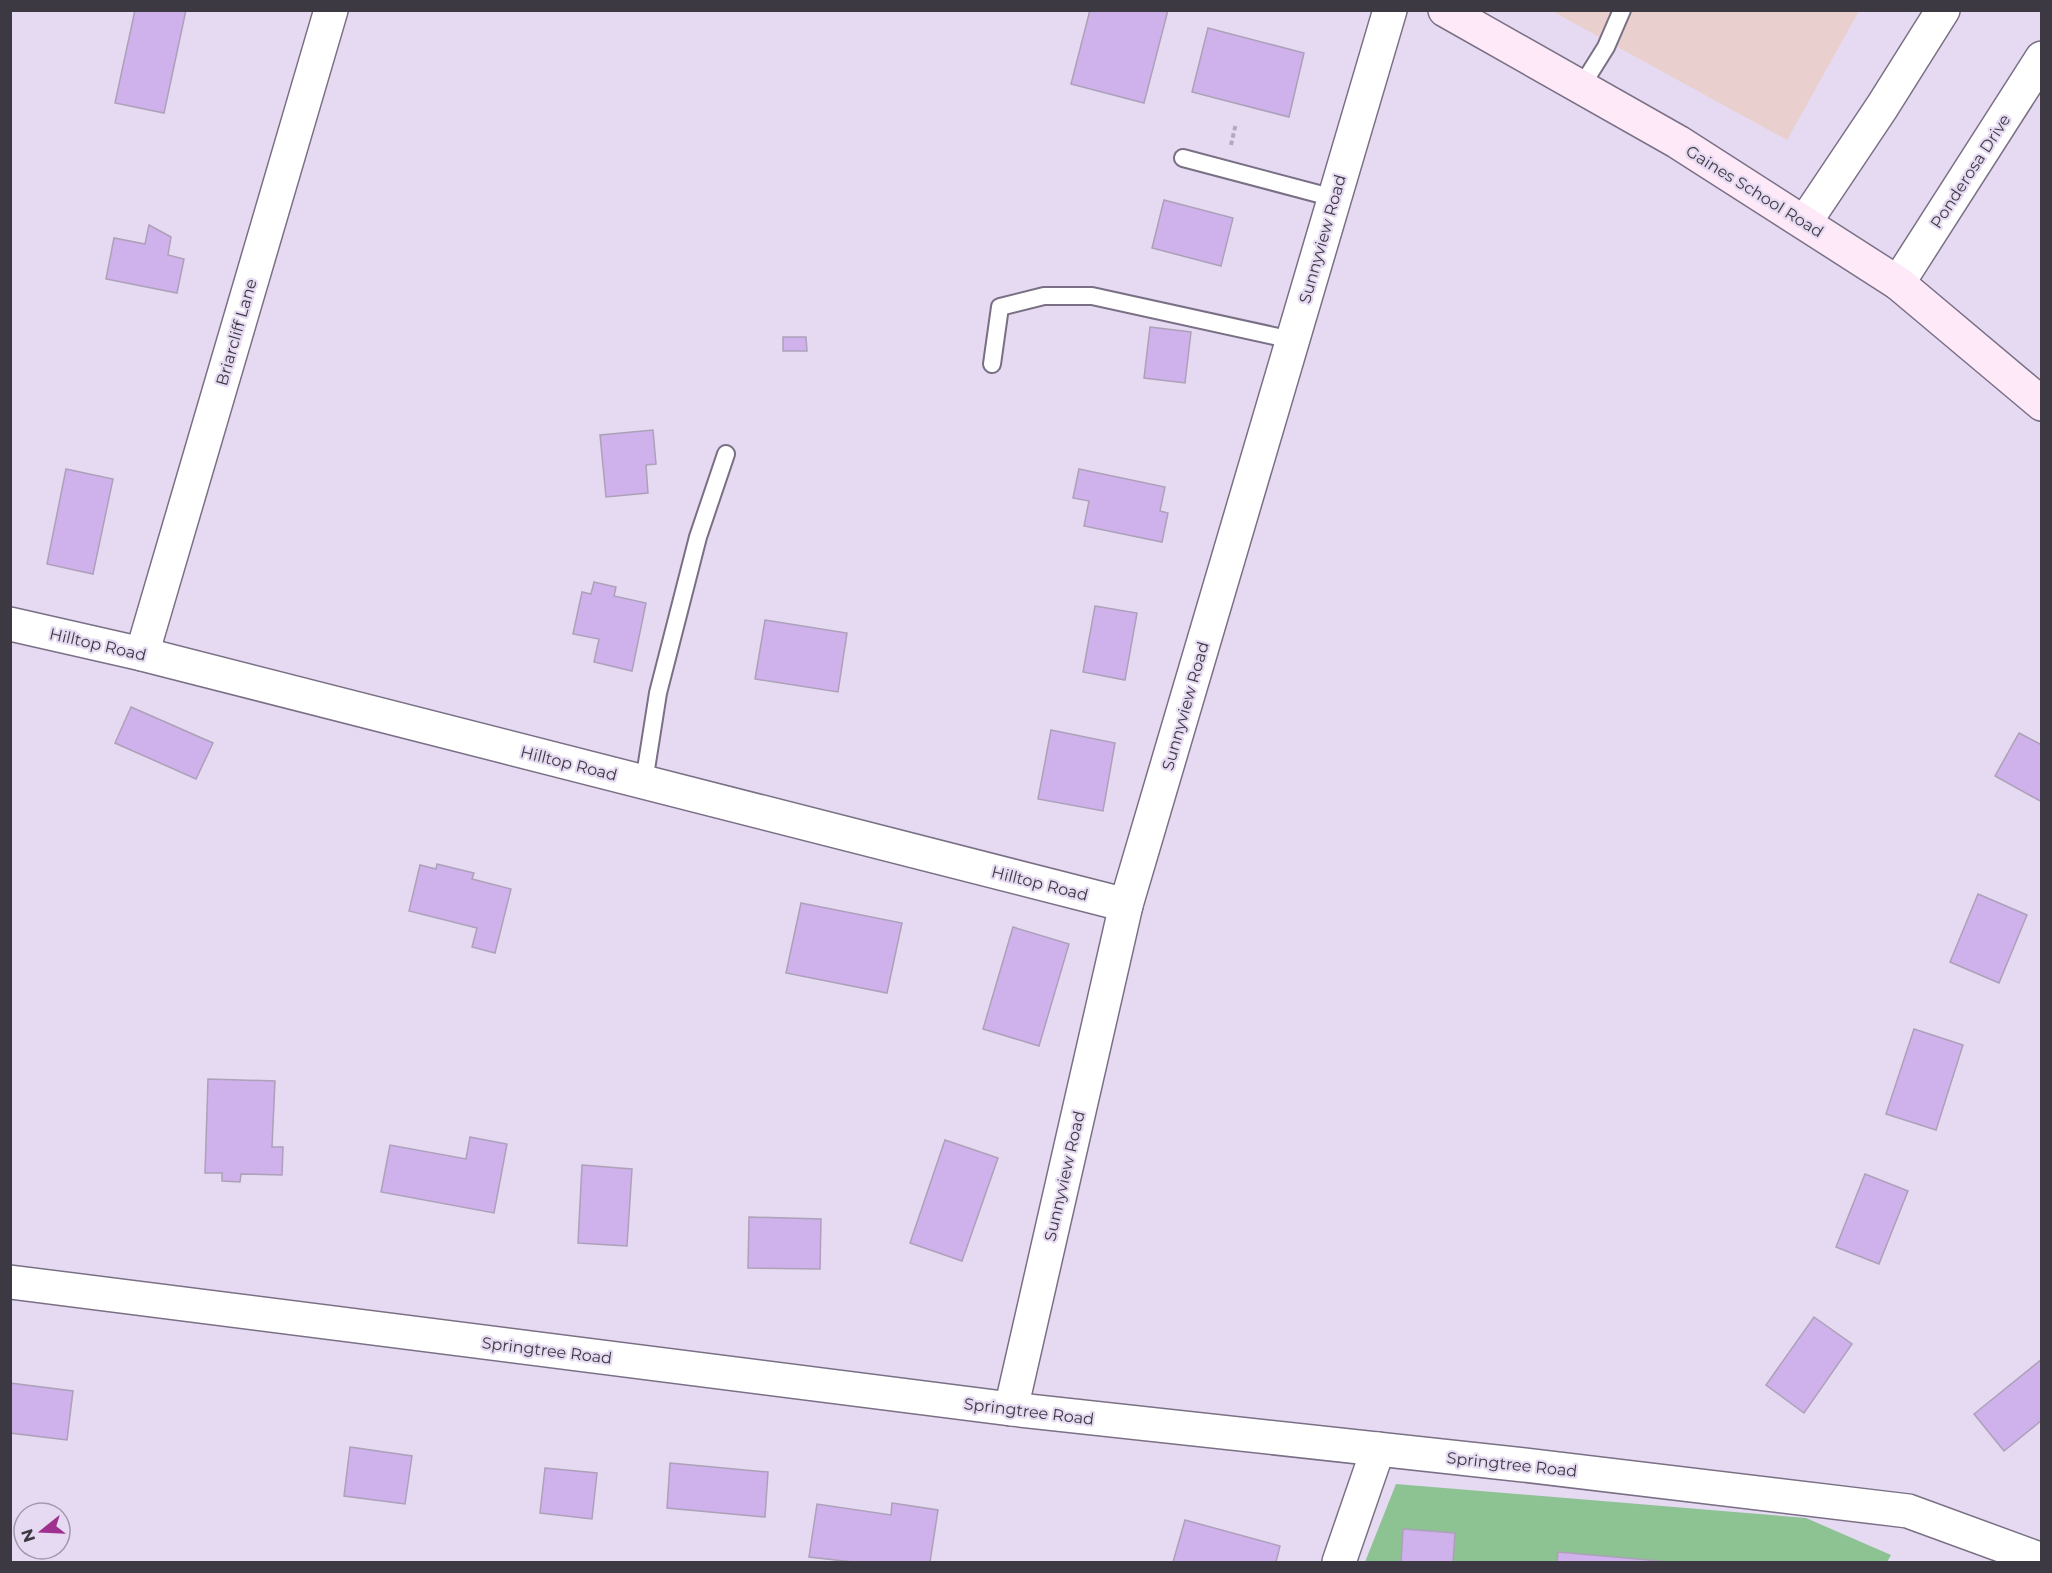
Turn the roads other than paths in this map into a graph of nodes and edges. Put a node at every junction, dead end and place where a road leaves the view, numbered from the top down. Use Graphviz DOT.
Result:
graph roads {
  1 [pos="330,10"];
  2 [pos="1390,10"];
  3 [pos="1445,10"];
  4 [pos="1622,10"];
  5 [pos="1942,10"];
  6 [pos="2042,58"];
  7 [pos="1581,87"];
  8 [pos="1183,158"];
  9 [pos="1334,198"];
  10 [pos="1805,222"];
  11 [pos="1898,283"];
  12 [pos="1292,340"];
  13 [pos="992,364"];
  14 [pos="2042,404"];
  15 [pos="726,454"];
  16 [pos="10,624"];
  17 [pos="142,654"];
  18 [pos="644,782"];
  19 [pos="1126,905"];
  20 [pos="10,1282"];
  21 [pos="1011,1409"];
  22 [pos="1378,1449"];
  23 [pos="2042,1560"];
  24 [pos="1339,1563"];
  1 -- 17 [label="street, Briarcliff Lane"];
  2 -- 9 [label="street, Sunnyview Road"];
  3 -- 7 [label="main road, Gaines School Road"];
  4 -- 7 [label="lane"];
  5 -- 10 [label="street"];
  6 -- 11 [label="street, Ponderosa Drive"];
  7 -- 10 [label="main road, Gaines School Road"];
  8 -- 9 [label="lane"];
  9 -- 12 [label="street, Sunnyview Road"];
  10 -- 11 [label="main road, Gaines School Road"];
  11 -- 14 [label="main road, Gaines School Road"];
  12 -- 13 [label="lane"];
  12 -- 19 [label="street, Sunnyview Road"];
  15 -- 18 [label="lane"];
  16 -- 17 [label="street, Hilltop Road"];
  17 -- 18 [label="street, Hilltop Road"];
  18 -- 19 [label="street, Hilltop Road"];
  19 -- 21 [label="street, Sunnyview Road"];
  20 -- 21 [label="street, Springtree Road"];
  21 -- 22 [label="street, Springtree Road"];
  22 -- 23 [label="street, Springtree Road"];
  22 -- 24 [label="street"];
}
